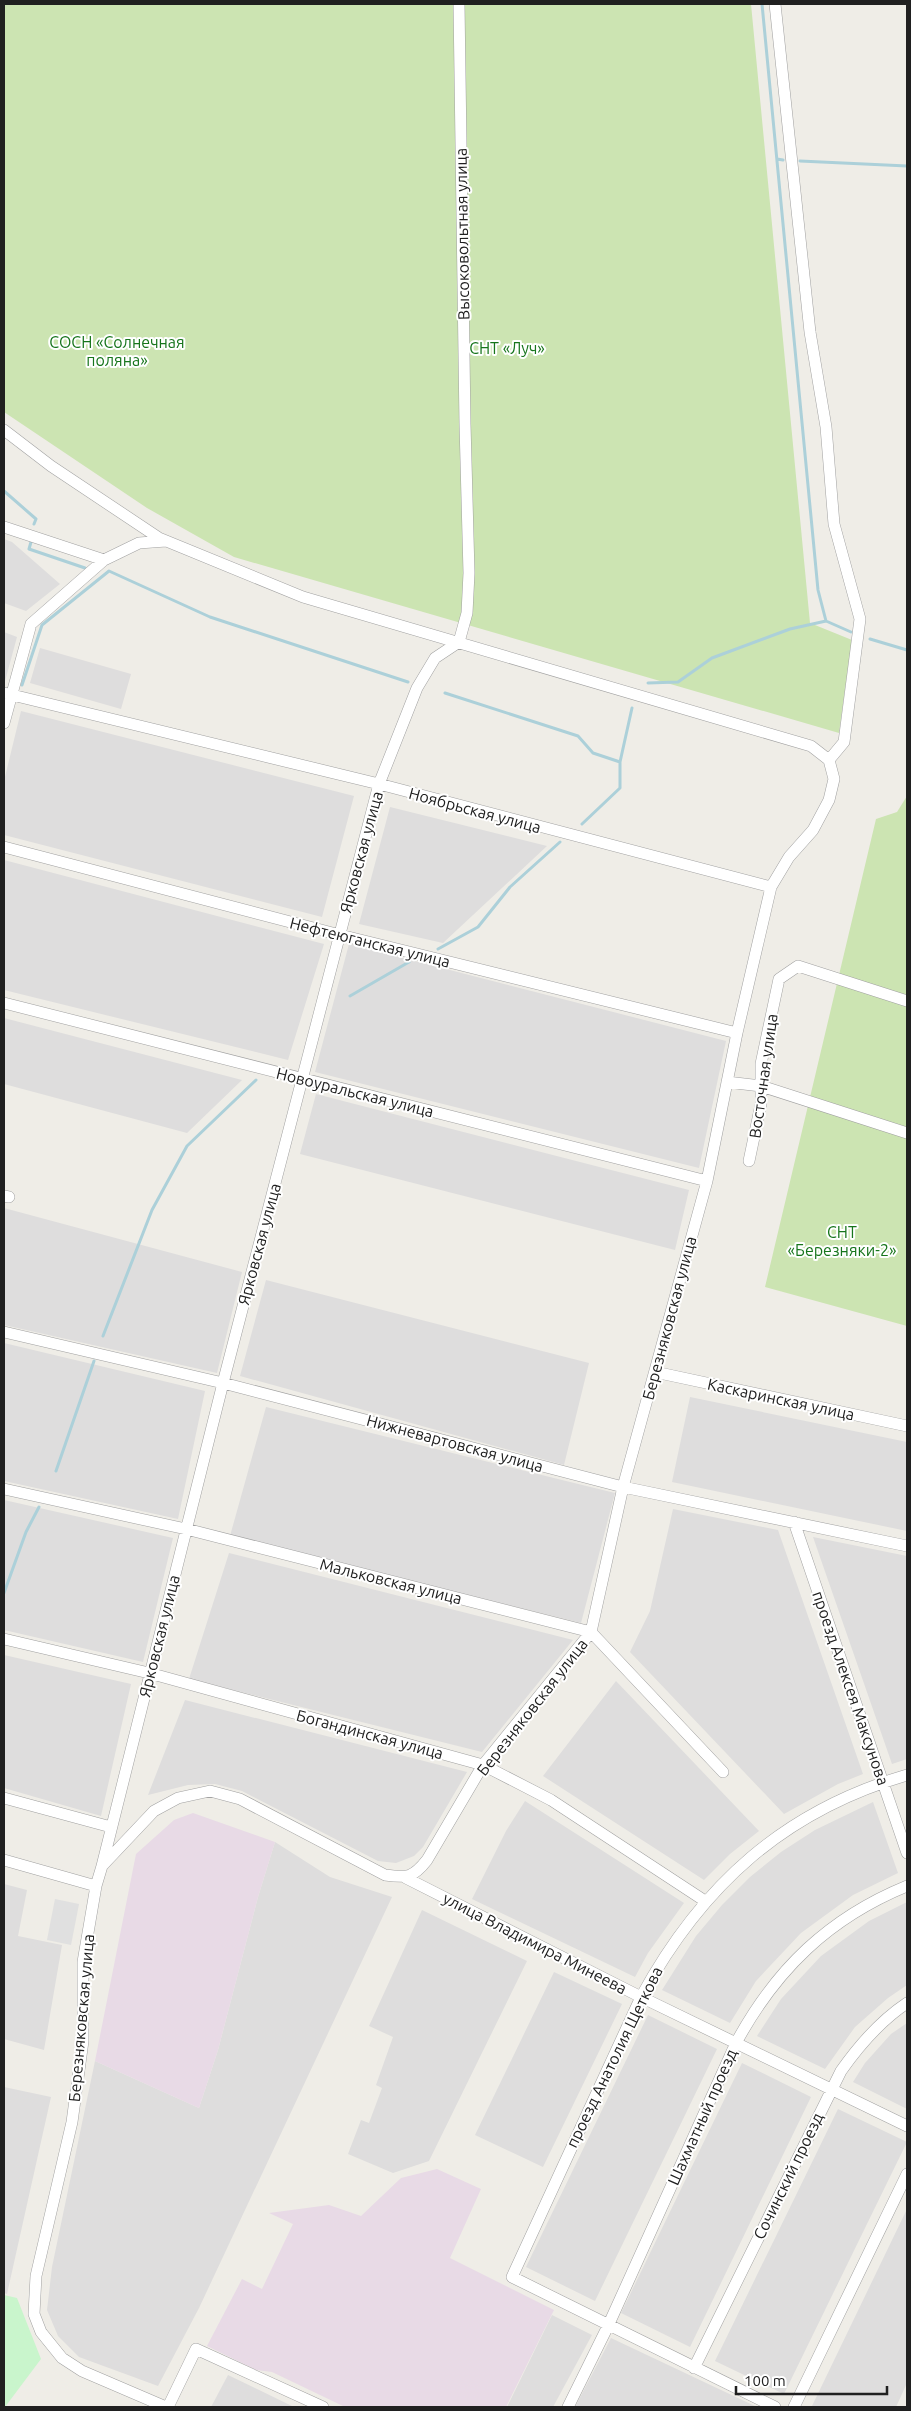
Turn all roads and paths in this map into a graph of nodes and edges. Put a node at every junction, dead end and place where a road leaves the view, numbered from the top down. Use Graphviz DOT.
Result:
graph roads {
  1 [pos="459,4"];
  2 [pos="775,4"];
  3 [pos="4,430"];
  4 [pos="4,527"];
  5 [pos="166,541"];
  6 [pos="104,560"];
  7 [pos="459,642"];
  8 [pos="7,694"];
  9 [pos="4,723"];
  10 [pos="829,760"];
  11 [pos="379,784"];
  12 [pos="4,847"];
  13 [pos="772,887"];
  14 [pos="340,935"];
  15 [pos="907,1001"];
  16 [pos="4,1004"];
  17 [pos="737,1033"];
  18 [pos="302,1079"];
  19 [pos="727,1082"];
  20 [pos="761,1086"];
  21 [pos="907,1133"];
  22 [pos="749,1161"];
  23 [pos="707,1181"];
  24 [pos="4,1332"];
  25 [pos="655,1372"];
  26 [pos="223,1383"];
  27 [pos="907,1426"];
  28 [pos="624,1487"];
  29 [pos="4,1489"];
  30 [pos="794,1522"];
  31 [pos="186,1529"];
  32 [pos="907,1546"];
  33 [pos="591,1632"];
  34 [pos="4,1639"];
  35 [pos="149,1673"];
  36 [pos="483,1765"];
  37 [pos="723,1772"];
  38 [pos="907,1775"];
  39 [pos="883,1782"];
  40 [pos="4,1798"];
  41 [pos="111,1826"];
  42 [pos="907,1853"];
  43 [pos="4,1860"];
  44 [pos="102,1866"];
  45 [pos="406,1878"];
  46 [pos="96,1886"];
  47 [pos="907,1886"];
  48 [pos="705,1901"];
  49 [pos="641,1997"];
  50 [pos="907,2004"];
  51 [pos="736,2043"];
  52 [pos="831,2089"];
  53 [pos="907,2126"];
  54 [pos="907,2174"];
  55 [pos="608,2326"];
  56 [pos="694,2368"];
  57 [pos="167,2407"];
  58 [pos="323,2407"];
  59 [pos="568,2407"];
  60 [pos="775,2407"];
  61 [pos="794,2407"];
  1 -- 7 [label="street, Высоковольтная улица"];
  2 -- 10 [label="street"];
  3 -- 5 [label="street"];
  4 -- 6 [label="street"];
  5 -- 6 [label="street"];
  5 -- 7 [label="street"];
  6 -- 8 [label="street"];
  7 -- 10 [label="street"];
  7 -- 11 [label="street, Ярковская улица"];
  8 -- 9 [label="street"];
  8 -- 11 [label="street, Ноябрьская улица"];
  10 -- 13 [label="street, Березняковская улица"];
  11 -- 13 [label="street, Ноябрьская улица"];
  11 -- 14 [label="street, Ярковская улица"];
  12 -- 14 [label="street, Нефтеюганская улица"];
  13 -- 17 [label="street, Березняковская улица"];
  14 -- 17 [label="street, Нефтеюганская улица"];
  14 -- 18 [label="street, Ярковская улица"];
  15 -- 20 [label="street, Восточная улица"];
  16 -- 18 [label="street, Новоуральская улица"];
  17 -- 19 [label="street, Березняковская улица"];
  18 -- 23 [label="street, Новоуральская улица"];
  18 -- 26 [label="street, Ярковская улица"];
  19 -- 20 [label="street"];
  19 -- 23 [label="street, Березняковская улица"];
  20 -- 21 [label="street"];
  20 -- 22 [label="street, Восточная улица"];
  23 -- 25 [label="street, Березняковская улица"];
  24 -- 26 [label="street, Нижневартовская улица"];
  25 -- 27 [label="street, Каскаринская улица"];
  25 -- 28 [label="street, Березняковская улица"];
  26 -- 28 [label="street, Нижневартовская улица"];
  26 -- 31 [label="street, Ярковская улица"];
  28 -- 30 [label="street, Нижневартовская улица"];
  28 -- 33 [label="street, Березняковская улица"];
  29 -- 31 [label="street, Мальковская улица"];
  30 -- 32 [label="street, Нижневартовская улица"];
  30 -- 39 [label="street, проезд Алексея Максунова"];
  31 -- 33 [label="street, Мальковская улица"];
  31 -- 35 [label="street, Ярковская улица"];
  33 -- 36 [label="street, Березняковская улица"];
  33 -- 37 [label="street"];
  34 -- 35 [label="street, Богандинская улица"];
  35 -- 36 [label="street, Богандинская улица"];
  35 -- 41 [label="street, Ярковская улица"];
  36 -- 45 [label="street, Березняковская улица"];
  36 -- 48 [label="street, Богандинская улица"];
  38 -- 39 [label="street, проезд Анатолия Щеткова"];
  39 -- 42 [label="street, проезд Алексея Максунова"];
  39 -- 48 [label="street, проезд Анатолия Щеткова"];
  40 -- 41 [label="street"];
  41 -- 44 [label="street, Ярковская улица"];
  43 -- 46 [label="street"];
  44 -- 45 [label="street, Березняковская улица"];
  44 -- 46 [label="street, Березняковская улица"];
  45 -- 49 [label="street, улица Владимира Минеева"];
  46 -- 57 [label="street, Березняковская улица"];
  47 -- 51 [label="street, Шахматный проезд"];
  48 -- 49 [label="street, проезд Анатолия Щеткова"];
  49 -- 51 [label="street, улица Владимира Минеева"];
  49 -- 55 [label="street, проезд Анатолия Щеткова"];
  50 -- 52 [label="street, Сочинский проезд"];
  51 -- 52 [label="street, улица Владимира Минеева"];
  51 -- 55 [label="street, Шахматный проезд"];
  52 -- 53 [label="street, улица Владимира Минеева"];
  52 -- 56 [label="street, Сочинский проезд"];
  54 -- 61 [label="street"];
  55 -- 56 [label="street"];
  55 -- 59 [label="street, Шахматный проезд"];
  56 -- 60 [label="street"];
  57 -- 58 [label="street"];
}
